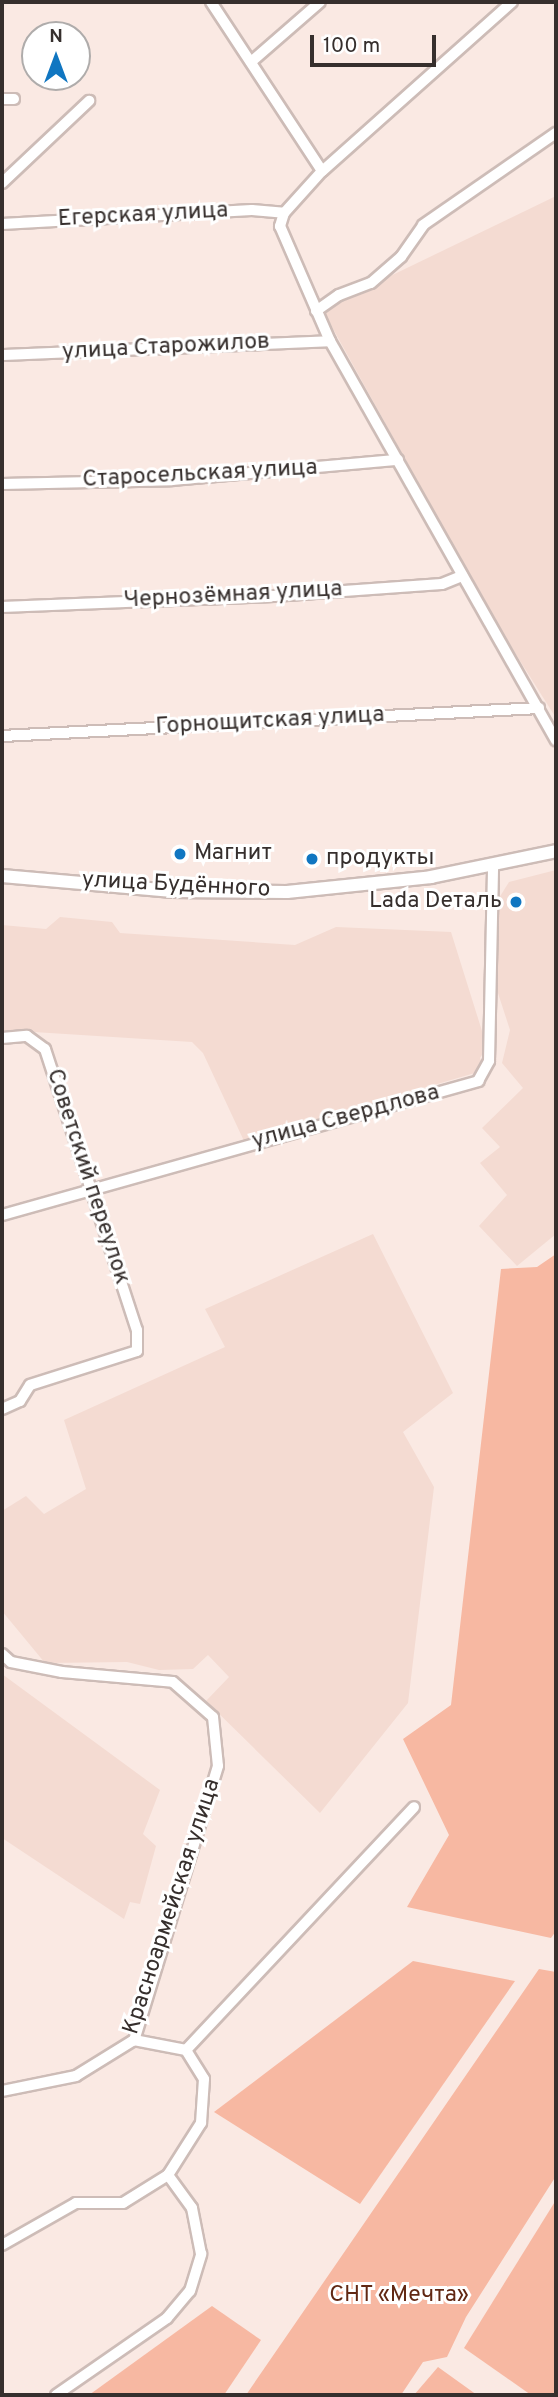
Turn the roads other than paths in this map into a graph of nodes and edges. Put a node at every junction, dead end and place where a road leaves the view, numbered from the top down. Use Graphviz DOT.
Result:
graph roads {
  1 [pos="211,2"];
  2 [pos="320,2"];
  3 [pos="512,2"];
  4 [pos="251,62"];
  5 [pos="2,99"];
  6 [pos="14,99"];
  7 [pos="89,101"];
  8 [pos="556,133"];
  9 [pos="322,171"];
  10 [pos="2,183"];
  11 [pos="284,212"];
  12 [pos="2,224"];
  13 [pos="316,311"];
  14 [pos="330,341"];
  15 [pos="2,355"];
  16 [pos="398,460"];
  17 [pos="2,484"];
  18 [pos="462,576"];
  19 [pos="2,607"];
  20 [pos="538,708"];
  21 [pos="2,736"];
  22 [pos="556,740"];
  23 [pos="556,851"];
  24 [pos="493,865"];
  25 [pos="2,876"];
  26 [pos="2,1038"];
  27 [pos="91,1187"];
  28 [pos="2,1215"];
  29 [pos="2,1409"];
  30 [pos="2,1654"];
  31 [pos="414,1807"];
  32 [pos="134,2040"];
  33 [pos="186,2050"];
  34 [pos="2,2091"];
  35 [pos="168,2175"];
  36 [pos="2,2245"];
  37 [pos="55,2395"];
  1 -- 4 [label="street"];
  2 -- 4 [label="street"];
  3 -- 9 [label="street"];
  4 -- 9 [label="street"];
  5 -- 6 [label="street"];
  7 -- 10 [label="street"];
  8 -- 13 [label="street"];
  9 -- 11 [label="street"];
  11 -- 12 [label="street, Егерская улица"];
  11 -- 13 [label="street"];
  13 -- 14 [label="street"];
  14 -- 15 [label="street, улица Старожилов"];
  14 -- 16 [label="street"];
  16 -- 17 [label="street, Старосельская улица"];
  16 -- 18 [label="street"];
  18 -- 19 [label="street, Чернозёмная улица"];
  18 -- 20 [label="street"];
  20 -- 21 [label="street, Горнощитская улица"];
  20 -- 22 [label="street"];
  23 -- 24 [label="main road, улица Будённого"];
  24 -- 25 [label="main road, улица Будённого"];
  24 -- 27 [label="street, улица Свердлова"];
  26 -- 27 [label="street, Советский переулок"];
  27 -- 28 [label="street, улица Свердлова"];
  27 -- 29 [label="street, Советский переулок"];
  30 -- 32 [label="street, Красноармейская улица"];
  31 -- 33 [label="street"];
  32 -- 33 [label="street"];
  32 -- 34 [label="street, Красноармейская улица"];
  33 -- 35 [label="street"];
  35 -- 36 [label="street"];
  35 -- 37 [label="street"];
}
